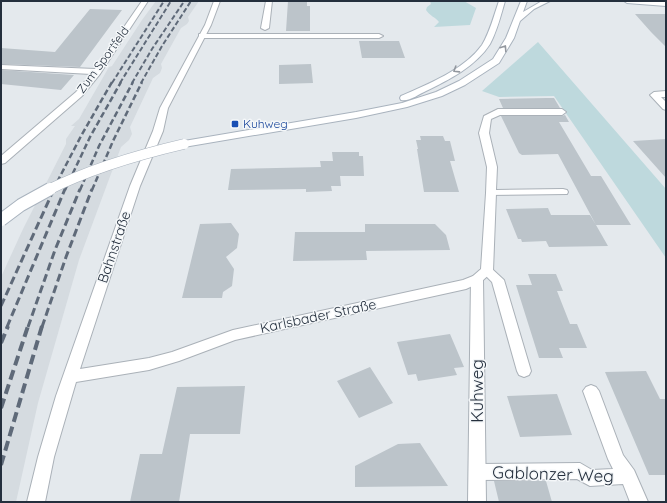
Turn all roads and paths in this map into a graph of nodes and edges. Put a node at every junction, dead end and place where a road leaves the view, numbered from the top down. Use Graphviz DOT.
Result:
graph roads {
  1 [pos="145,1"];
  2 [pos="217,1"];
  3 [pos="270,1"];
  4 [pos="524,1"];
  5 [pos="547,1"];
  6 [pos="627,1"];
  7 [pos="500,3"];
  8 [pos="666,4"];
  9 [pos="518,19"];
  10 [pos="265,28"];
  11 [pos="202,36"];
  12 [pos="379,36"];
  13 [pos="1,67"];
  14 [pos="97,72"];
  15 [pos="666,94"];
  16 [pos="666,107"];
  17 [pos="376,110"];
  18 [pos="562,112"];
  19 [pos="1,161"];
  20 [pos="563,192"];
  21 [pos="492,193"];
  22 [pos="1,220"];
  23 [pos="482,275"];
  24 [pos="524,371"];
  25 [pos="70,377"];
  26 [pos="590,391"];
  27 [pos="477,472"];
  28 [pos="628,476"];
  29 [pos="36,502"];
  30 [pos="477,502"];
  31 [pos="639,502"];
  1 -- 14 [label="street, Zum Sportfeld"];
  2 -- 11 [label="street, Bahnstraße"];
  3 -- 10 [label="street"];
  4 -- 9 [label="street"];
  5 -- 9 [label="street"];
  6 -- 8 [label="street"];
  7 -- 17 [label="street, one-way"];
  17 -- 9 [label="street, one-way"];
  11 -- 12 [label="street"];
  11 -- 25 [label="street, Bahnstraße"];
  13 -- 14 [label="street"];
  14 -- 19 [label="street, Zum Sportfeld"];
  15 -- 16 [label="street"];
  17 -- 22 [label="street, bridge"];
  18 -- 21 [label="street"];
  20 -- 21 [label="street"];
  21 -- 23 [label="street"];
  23 -- 24 [label="street"];
  23 -- 25 [label="street, Karlsbader Straße"];
  23 -- 27 [label="street, Kuhweg"];
  25 -- 29 [label="street, Bahnstraße"];
  26 -- 28 [label="street, Gablonzer Weg"];
  27 -- 28 [label="street, Gablonzer Weg"];
  27 -- 30 [label="street, Kuhweg"];
  28 -- 31 [label="street, Gablonzer Weg"];
}
